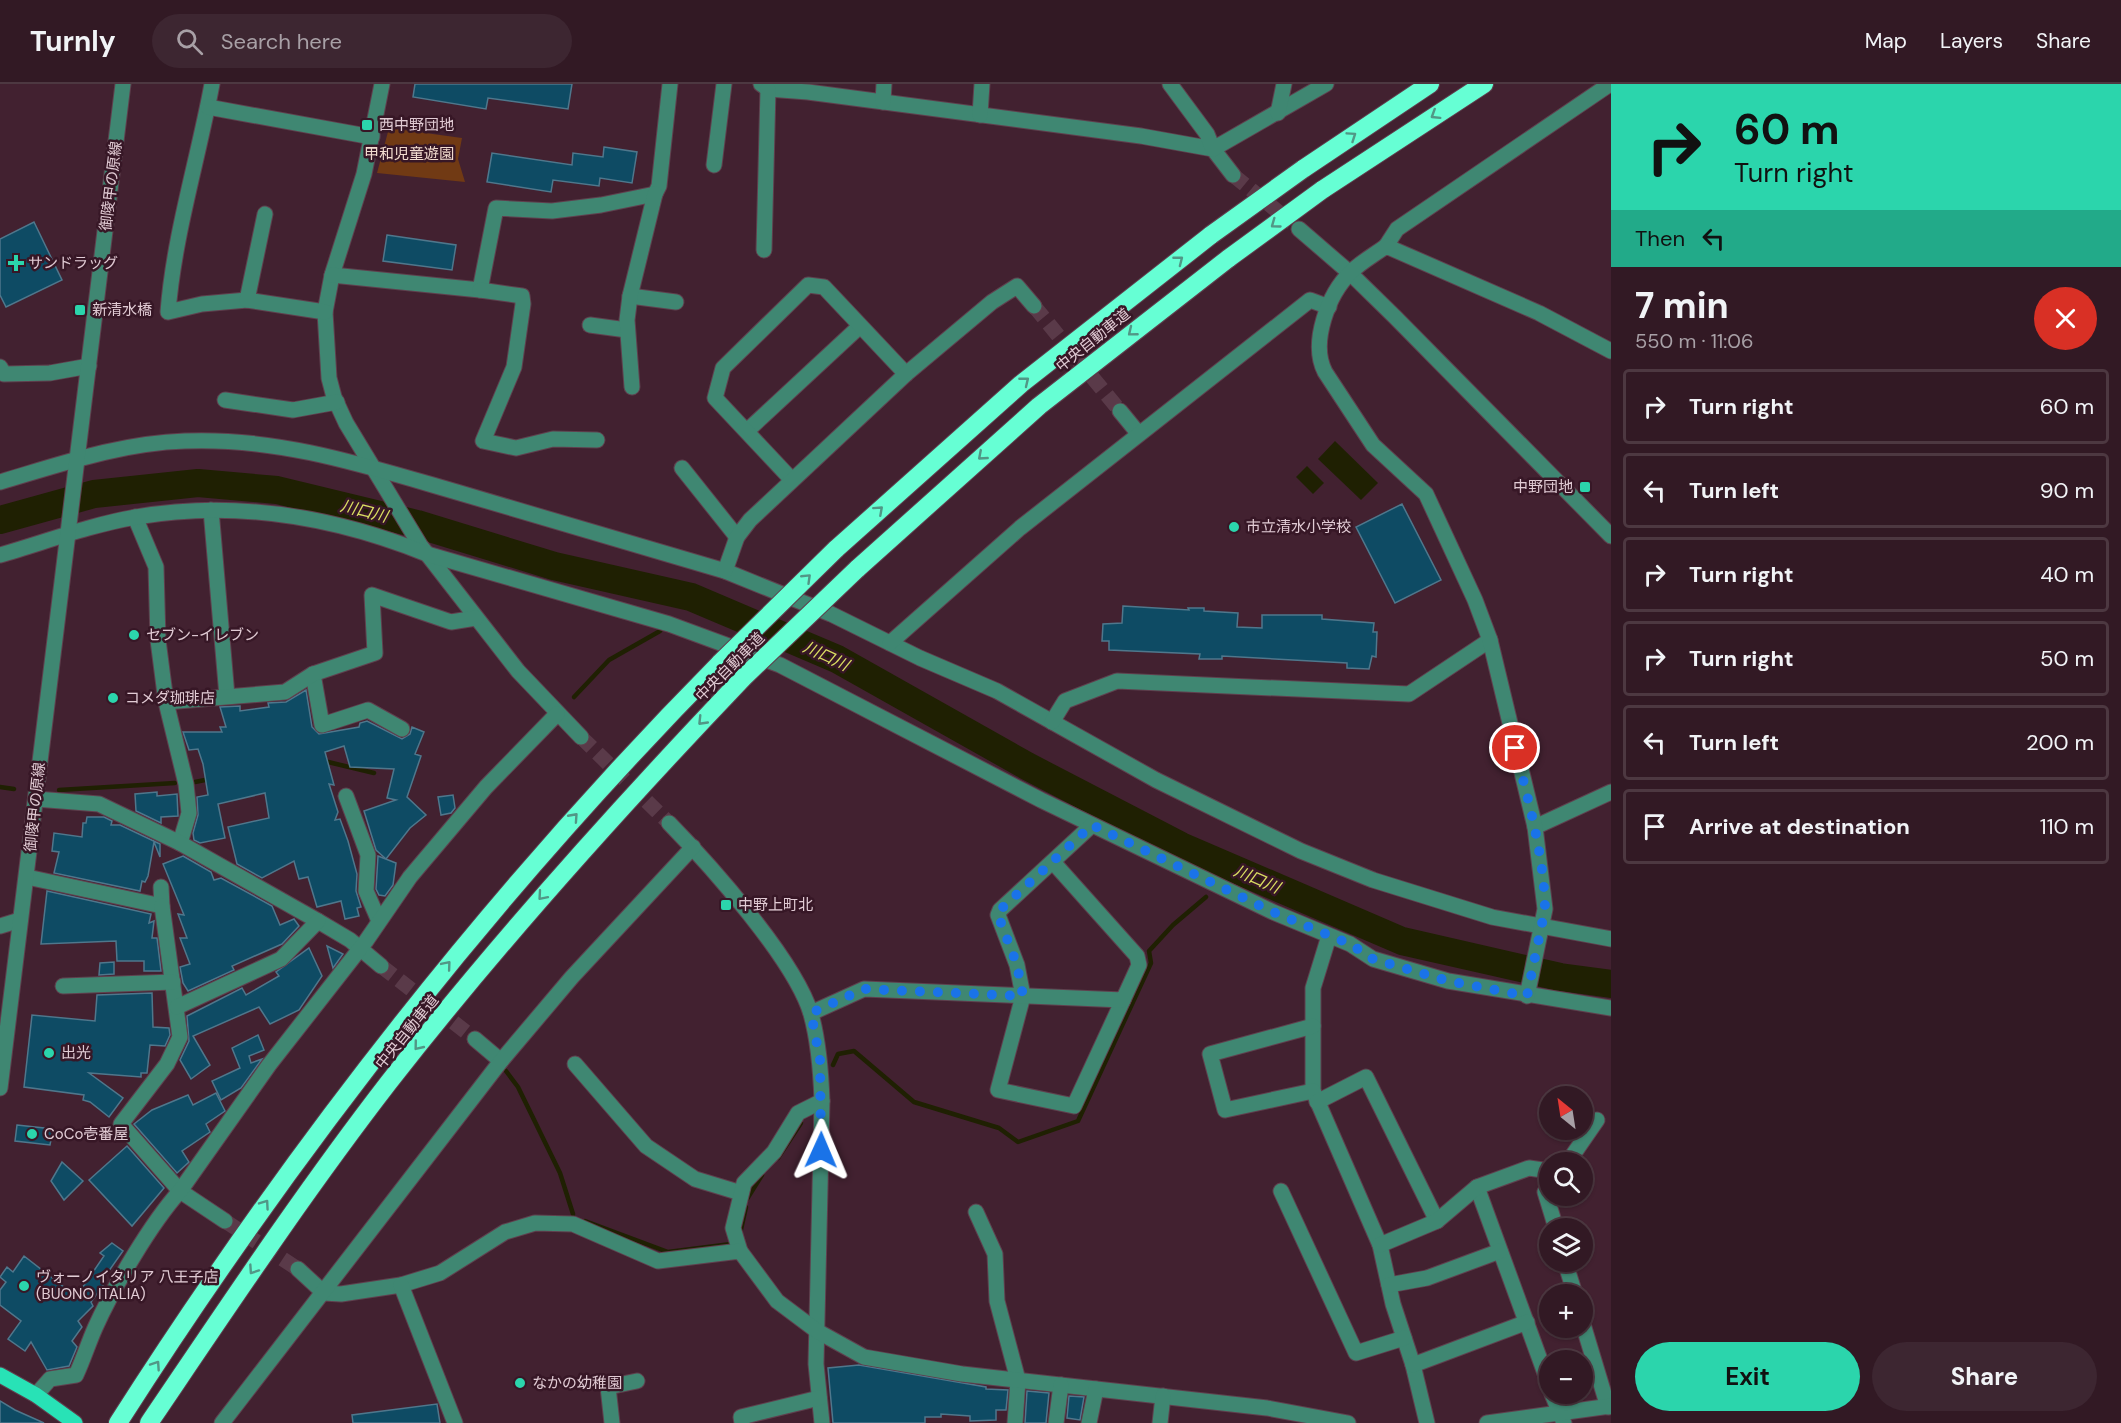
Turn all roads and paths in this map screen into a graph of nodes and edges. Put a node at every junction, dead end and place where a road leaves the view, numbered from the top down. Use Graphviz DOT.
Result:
graph roads {
  1 [pos="123,84"];
  2 [pos="212,84"];
  3 [pos="382,84"];
  4 [pos="670,84"];
  5 [pos="724,84"];
  6 [pos="884,84"];
  7 [pos="982,84"];
  8 [pos="1170,84"];
  9 [pos="1284,84"];
  10 [pos="1326,84"];
  11 [pos="1430,84"];
  12 [pos="1484,84"];
  13 [pos="1610,84"];
  14 [pos="764,87"];
  15 [pos="808,88"];
  16 [pos="883,102"];
  17 [pos="208,107"];
  18 [pos="1278,114"];
  19 [pos="980,115"];
  20 [pos="372,137"];
  21 [pos="1213,149"];
  22 [pos="714,165"];
  23 [pos="1233,175"];
  24 [pos="655,194"];
  25 [pos="265,214"];
  26 [pos="1299,229"];
  27 [pos="1386,246"];
  28 [pos="764,250"];
  29 [pos="1350,273"];
  30 [pos="332,275"];
  31 [pos="480,290"];
  32 [pos="630,296"];
  33 [pos="247,300"];
  34 [pos="676,302"];
  35 [pos="1034,306"];
  36 [pos="1329,307"];
  37 [pos="325,312"];
  38 [pos="590,325"];
  39 [pos="859,327"];
  40 [pos="627,330"];
  41 [pos="1611,351"];
  42 [pos="90,366"];
  43 [pos="1,372"];
  44 [pos="906,374"];
  45 [pos="632,387"];
  46 [pos="225,400"];
  47 [pos="336,402"];
  48 [pos="1120,411"];
  49 [pos="748,430"];
  50 [pos="1138,433"];
  51 [pos="597,440"];
  52 [pos="77,463"];
  53 [pos="682,468"];
  54 [pos="374,470"];
  55 [pos="792,480"];
  56 [pos="0,482"];
  57 [pos="211,510"];
  58 [pos="135,518"];
  59 [pos="69,530"];
  60 [pos="1611,536"];
  61 [pos="737,537"];
  62 [pos="423,550"];
  63 [pos="0,555"];
  64 [pos="725,571"];
  65 [pos="476,618"];
  66 [pos="1490,640"];
  67 [pos="890,643"];
  68 [pos="313,674"];
  69 [pos="227,696"];
  70 [pos="166,702"];
  71 [pos="557,714"];
  72 [pos="1052,722"];
  73 [pos="402,729"];
  74 [pos="581,737"];
  75 [pos="1611,792"];
  76 [pos="346,796"];
  77 [pos="36,799"];
  78 [pos="669,823"];
  79 [pos="1092,825"];
  80 [pos="1535,827"];
  81 [pos="180,843"];
  82 [pos="693,847"];
  83 [pos="1053,862"];
  84 [pos="27,877"];
  85 [pos="161,887"];
  86 [pos="162,906"];
  87 [pos="20,920"];
  88 [pos="318,921"];
  89 [pos="379,921"];
  90 [pos="0,926"];
  91 [pos="1540,929"];
  92 [pos="1329,936"];
  93 [pos="1611,939"];
  94 [pos="361,948"];
  95 [pos="381,966"];
  96 [pos="173,982"];
  97 [pos="63,986"];
  98 [pos="1527,993"];
  99 [pos="1023,996"];
  100 [pos="1123,1000"];
  101 [pos="177,1007"];
  102 [pos="1611,1008"];
  103 [pos="811,1013"];
  104 [pos="1312,1026"];
  105 [pos="475,1039"];
  106 [pos="501,1061"];
  107 [pos="574,1064"];
  108 [pos="0,1088"];
  109 [pos="1315,1096"];
  110 [pos="822,1101"];
  111 [pos="1597,1120"];
  112 [pos="1575,1152"];
  113 [pos="1539,1170"];
  114 [pos="1477,1187"];
  115 [pos="180,1191"];
  116 [pos="1281,1191"];
  117 [pos="741,1193"];
  118 [pos="976,1212"];
  119 [pos="225,1221"];
  120 [pos="1437,1221"];
  121 [pos="1380,1245"];
  122 [pos="740,1251"];
  123 [pos="1500,1251"];
  124 [pos="298,1269"];
  125 [pos="401,1285"];
  126 [pos="1389,1285"];
  127 [pos="324,1293"];
  128 [pos="1527,1322"];
  129 [pos="817,1331"];
  130 [pos="1404,1338"];
  131 [pos="1587,1338"];
  132 [pos="1539,1356"];
  133 [pos="1413,1365"];
  134 [pos="0,1375"];
  135 [pos="1018,1380"];
  136 [pos="637,1381"];
  137 [pos="1060,1385"];
  138 [pos="1096,1389"];
  139 [pos="36,1395"];
  140 [pos="1163,1396"];
  141 [pos="819,1398"];
  142 [pos="1556,1404"];
  143 [pos="1609,1407"];
  144 [pos="120,1419"];
  145 [pos="1562,1419"];
  146 [pos="75,1423"];
  147 [pos="149,1423"];
  148 [pos="222,1423"];
  149 [pos="456,1423"];
  150 [pos="612,1423"];
  151 [pos="742,1423"];
  152 [pos="822,1423"];
  153 [pos="1015,1423"];
  154 [pos="1056,1423"];
  155 [pos="1089,1423"];
  156 [pos="1160,1423"];
  157 [pos="1348,1423"];
  158 [pos="1427,1423"];
  159 [pos="1487,1423"];
  1 -- 42 [label="street, 御陵甲の原線"];
  2 -- 17 [label="street"];
  3 -- 20 [label="street"];
  4 -- 24 [label="street"];
  5 -- 22 [label="street"];
  6 -- 16 [label="street"];
  7 -- 19 [label="street"];
  8 -- 21 [label="street"];
  9 -- 18 [label="street"];
  10 -- 18 [label="street"];
  144 -- 11 [label="highway, 中央自動車道, one-way, bridge"];
  12 -- 147 [label="highway, 中央自動車道, one-way, bridge"];
  13 -- 27 [label="street"];
  14 -- 15 [label="street"];
  14 -- 28 [label="street"];
  15 -- 16 [label="street"];
  16 -- 19 [label="street"];
  17 -- 20 [label="street"];
  17 -- 33 [label="street"];
  18 -- 21 [label="street"];
  19 -- 21 [label="street"];
  20 -- 30 [label="street"];
  21 -- 23 [label="street"];
  24 -- 31 [label="street"];
  24 -- 32 [label="street"];
  25 -- 33 [label="street"];
  26 -- 29 [label="street"];
  27 -- 29 [label="street"];
  27 -- 41 [label="street"];
  29 -- 36 [label="street"];
  29 -- 60 [label="street"];
  30 -- 31 [label="street"];
  30 -- 37 [label="street"];
  31 -- 51 [label="street"];
  32 -- 34 [label="street"];
  32 -- 40 [label="street"];
  33 -- 37 [label="street"];
  35 -- 44 [label="street"];
  36 -- 50 [label="street"];
  36 -- 66 [label="street"];
  37 -- 47 [label="street"];
  38 -- 40 [label="street"];
  39 -- 44 [label="street"];
  39 -- 49 [label="street"];
  39 -- 49 [label="street"];
  40 -- 45 [label="street"];
  42 -- 43 [label="street"];
  42 -- 52 [label="street, 御陵甲の原線"];
  44 -- 55 [label="street"];
  46 -- 47 [label="street"];
  47 -- 54 [label="street"];
  48 -- 50 [label="street"];
  49 -- 55 [label="street"];
  50 -- 67 [label="street"];
  52 -- 54 [label="street"];
  52 -- 56 [label="street"];
  52 -- 59 [label="street, 御陵甲の原線"];
  53 -- 61 [label="street"];
  54 -- 62 [label="street"];
  54 -- 64 [label="street"];
  55 -- 61 [label="street"];
  57 -- 58 [label="street"];
  57 -- 62 [label="street"];
  57 -- 69 [label="street"];
  58 -- 59 [label="street"];
  58 -- 70 [label="street"];
  59 -- 63 [label="street"];
  59 -- 77 [label="street, 御陵甲の原線"];
  61 -- 64 [label="street"];
  62 -- 65 [label="street"];
  62 -- 79 [label="street"];
  64 -- 67 [label="street"];
  65 -- 68 [label="street"];
  65 -- 71 [label="street"];
  66 -- 72 [label="street"];
  66 -- 80 [label="street"];
  67 -- 72 [label="street"];
  68 -- 69 [label="street"];
  68 -- 73 [label="street"];
  69 -- 70 [label="street"];
  70 -- 81 [label="street"];
  71 -- 74 [label="street"];
  71 -- 89 [label="street"];
  72 -- 91 [label="street"];
  75 -- 80 [label="street"];
  76 -- 89 [label="street"];
  77 -- 81 [label="street"];
  77 -- 84 [label="street, 御陵甲の原線"];
  78 -- 82 [label="street"];
  79 -- 83 [label="street"];
  79 -- 92 [label="street"];
  80 -- 91 [label="street"];
  81 -- 88 [label="street"];
  82 -- 103 [label="street"];
  82 -- 106 [label="street"];
  83 -- 99 [label="street"];
  83 -- 100 [label="street"];
  84 -- 86 [label="street"];
  84 -- 87 [label="street, 御陵甲の原線"];
  85 -- 86 [label="street"];
  86 -- 96 [label="street"];
  87 -- 90 [label="street"];
  87 -- 108 [label="street, 御陵甲の原線"];
  88 -- 94 [label="street"];
  88 -- 101 [label="street"];
  89 -- 94 [label="street"];
  91 -- 93 [label="street"];
  91 -- 98 [label="street"];
  92 -- 98 [label="street"];
  92 -- 104 [label="street"];
  94 -- 95 [label="street"];
  94 -- 115 [label="street"];
  96 -- 97 [label="street"];
  96 -- 101 [label="street"];
  98 -- 102 [label="street"];
  99 -- 100 [label="street"];
  99 -- 100 [label="street"];
  99 -- 103 [label="street"];
  101 -- 115 [label="street"];
  103 -- 110 [label="street"];
  104 -- 109 [label="street"];
  104 -- 109 [label="street"];
  105 -- 106 [label="street"];
  106 -- 127 [label="street"];
  107 -- 117 [label="street"];
  109 -- 120 [label="street"];
  109 -- 121 [label="street"];
  110 -- 117 [label="street"];
  110 -- 129 [label="street"];
  111 -- 112 [label="street"];
  113 -- 114 [label="street"];
  114 -- 120 [label="street"];
  114 -- 123 [label="street"];
  115 -- 119 [label="street"];
  115 -- 139 [label="street"];
  116 -- 130 [label="street"];
  117 -- 122 [label="street"];
  118 -- 135 [label="street"];
  120 -- 121 [label="street"];
  121 -- 126 [label="street"];
  122 -- 125 [label="street"];
  122 -- 129 [label="street"];
  123 -- 126 [label="street"];
  123 -- 128 [label="street"];
  124 -- 127 [label="street"];
  125 -- 127 [label="street"];
  125 -- 149 [label="street"];
  126 -- 130 [label="street"];
  127 -- 148 [label="street"];
  128 -- 132 [label="street"];
  128 -- 133 [label="street"];
  129 -- 135 [label="street"];
  129 -- 141 [label="street"];
  130 -- 133 [label="street"];
  131 -- 143 [label="street"];
  133 -- 158 [label="street"];
  134 -- 139 [label="main road"];
  135 -- 137 [label="street"];
  135 -- 153 [label="street"];
  136 -- 150 [label="street"];
  137 -- 138 [label="street"];
  137 -- 154 [label="street"];
  138 -- 140 [label="street"];
  138 -- 155 [label="street"];
  139 -- 146 [label="main road"];
  140 -- 156 [label="street"];
  140 -- 157 [label="street"];
  141 -- 151 [label="street"];
  141 -- 152 [label="street"];
  142 -- 145 [label="street"];
  143 -- 145 [label="street"];
  145 -- 159 [label="street"];
}
